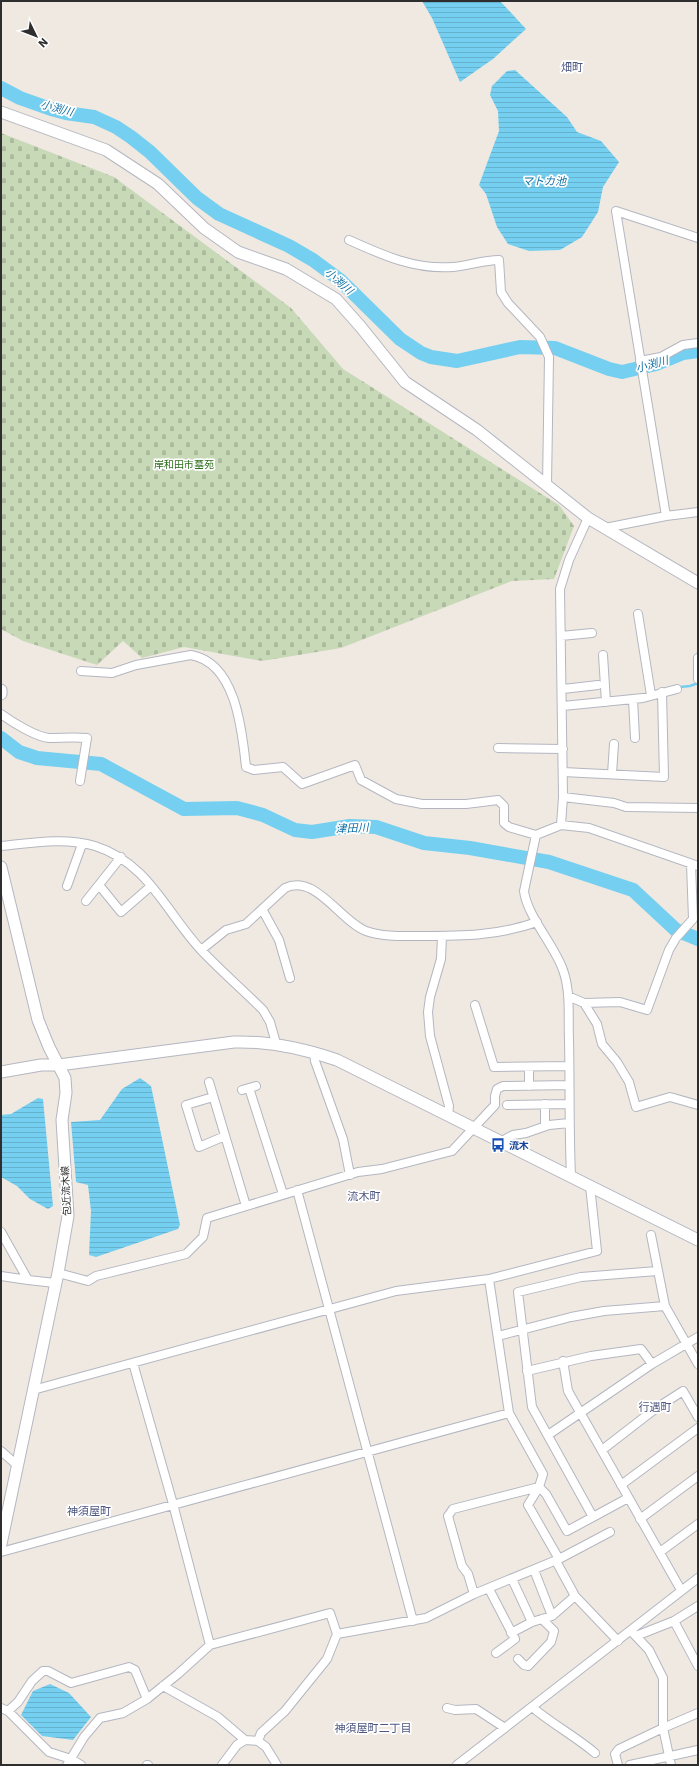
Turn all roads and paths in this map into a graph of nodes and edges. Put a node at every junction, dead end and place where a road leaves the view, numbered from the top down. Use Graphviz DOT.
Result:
graph roads {
  1 [pos="1,112"];
  2 [pos="698,238"];
  3 [pos="349,240"];
  4 [pos="698,344"];
  5 [pos="640,361"];
  6 [pos="547,485"];
  7 [pos="698,512"];
  8 [pos="666,516"];
  9 [pos="588,518"];
  10 [pos="605,528"];
  11 [pos="698,583"];
  12 [pos="638,614"];
  13 [pos="592,633"];
  14 [pos="561,636"];
  15 [pos="603,655"];
  16 [pos="698,663"];
  17 [pos="81,671"];
  18 [pos="698,679"];
  19 [pos="598,685"];
  20 [pos="563,689"];
  21 [pos="677,689"];
  22 [pos="1,690"];
  23 [pos="662,692"];
  24 [pos="1,694"];
  25 [pos="651,695"];
  26 [pos="633,699"];
  27 [pos="606,702"];
  28 [pos="563,706"];
  29 [pos="1,714"];
  30 [pos="634,738"];
  31 [pos="614,744"];
  32 [pos="498,748"];
  33 [pos="563,749"];
  34 [pos="563,772"];
  35 [pos="612,774"];
  36 [pos="80,781"];
  37 [pos="563,797"];
  38 [pos="698,808"];
  39 [pos="561,825"];
  40 [pos="536,835"];
  41 [pos="84,844"];
  42 [pos="1,846"];
  43 [pos="121,857"];
  44 [pos="695,865"];
  45 [pos="1,867"];
  46 [pos="99,885"];
  47 [pos="67,886"];
  48 [pos="151,886"];
  49 [pos="86,901"];
  50 [pos="262,909"];
  51 [pos="537,922"];
  52 [pos="442,936"];
  53 [pos="201,950"];
  54 [pos="290,978"];
  55 [pos="568,996"];
  56 [pos="584,1003"];
  57 [pos="474,1005"];
  58 [pos="276,1043"];
  59 [pos="314,1052"];
  60 [pos="59,1065"];
  61 [pos="569,1066"];
  62 [pos="529,1067"];
  63 [pos="1,1072"];
  64 [pos="209,1082"];
  65 [pos="569,1085"];
  66 [pos="529,1086"];
  67 [pos="249,1088"];
  68 [pos="213,1097"];
  69 [pos="545,1104"];
  70 [pos="569,1104"];
  71 [pos="507,1105"];
  72 [pos="698,1105"];
  73 [pos="448,1116"];
  74 [pos="569,1123"];
  75 [pos="545,1126"];
  76 [pos="473,1128"];
  77 [pos="225,1136"];
  78 [pos="500,1142"];
  79 [pos="350,1174"];
  80 [pos="571,1176"];
  81 [pos="590,1186"];
  82 [pos="297,1190"];
  83 [pos="283,1194"];
  84 [pos="246,1206"];
  85 [pos="1,1232"];
  86 [pos="651,1235"];
  87 [pos="698,1240"];
  88 [pos="5,1247"];
  89 [pos="657,1271"];
  90 [pos="1,1276"];
  91 [pos="56,1278"];
  92 [pos="489,1279"];
  93 [pos="28,1280"];
  94 [pos="665,1306"];
  95 [pos="329,1309"];
  96 [pos="522,1329"];
  97 [pos="498,1336"];
  98 [pos="698,1337"];
  99 [pos="686,1344"];
  100 [pos="563,1361"];
  101 [pos="133,1363"];
  102 [pos="652,1364"];
  103 [pos="698,1364"];
  104 [pos="527,1371"];
  105 [pos="33,1390"];
  106 [pos="509,1413"];
  107 [pos="582,1414"];
  108 [pos="698,1417"];
  109 [pos="698,1428"];
  110 [pos="548,1435"];
  111 [pos="367,1450"];
  112 [pos="602,1450"];
  113 [pos="1,1451"];
  114 [pos="17,1465"];
  115 [pos="698,1476"];
  116 [pos="621,1484"];
  117 [pos="539,1487"];
  118 [pos="628,1498"];
  119 [pos="173,1504"];
  120 [pos="593,1517"];
  121 [pos="640,1519"];
  122 [pos="698,1524"];
  123 [pos="610,1532"];
  124 [pos="1,1544"];
  125 [pos="1,1552"];
  126 [pos="660,1552"];
  127 [pos="557,1560"];
  128 [pos="534,1570"];
  129 [pos="698,1578"];
  130 [pos="512,1579"];
  131 [pos="489,1589"];
  132 [pos="681,1590"];
  133 [pos="474,1594"];
  134 [pos="575,1596"];
  135 [pos="698,1606"];
  136 [pos="552,1616"];
  137 [pos="542,1619"];
  138 [pos="413,1621"];
  139 [pos="674,1621"];
  140 [pos="532,1622"];
  141 [pos="511,1633"];
  142 [pos="634,1633"];
  143 [pos="337,1634"];
  144 [pos="618,1641"];
  145 [pos="210,1645"];
  146 [pos="496,1653"];
  147 [pos="518,1658"];
  148 [pos="698,1666"];
  149 [pos="163,1686"];
  150 [pos="147,1699"];
  151 [pos="532,1707"];
  152 [pos="447,1708"];
  153 [pos="4,1710"];
  154 [pos="698,1713"];
  155 [pos="505,1728"];
  156 [pos="663,1728"];
  157 [pos="244,1740"];
  158 [pos="258,1741"];
  159 [pos="698,1750"];
  160 [pos="595,1753"];
  161 [pos="670,1761"];
  162 [pos="69,1762"];
  163 [pos="81,1765"];
  164 [pos="222,1765"];
  165 [pos="277,1765"];
  166 [pos="457,1765"];
  167 [pos="618,1765"];
  168 [pos="630,1765"];
  1 -- 6 [label="street"];
  2 -- 5 [label="street"];
  3 -- 6 [label="street"];
  4 -- 5 [label="street"];
  5 -- 8 [label="street"];
  6 -- 9 [label="street"];
  7 -- 8 [label="street"];
  8 -- 10 [label="street"];
  9 -- 10 [label="street"];
  9 -- 14 [label="street"];
  10 -- 11 [label="street"];
  12 -- 25 [label="street"];
  13 -- 14 [label="street"];
  14 -- 20 [label="street"];
  15 -- 27 [label="street"];
  16 -- 18 [label="street"];
  17 -- 40 [label="street"];
  19 -- 20 [label="street"];
  20 -- 28 [label="street"];
  21 -- 23 [label="street"];
  22 -- 24 [label="street"];
  23 -- 25 [label="street"];
  23 -- 35 [label="street"];
  25 -- 26 [label="street"];
  26 -- 27 [label="street"];
  26 -- 30 [label="street"];
  27 -- 28 [label="street"];
  28 -- 33 [label="street"];
  29 -- 36 [label="street"];
  31 -- 35 [label="street"];
  32 -- 33 [label="street"];
  33 -- 34 [label="street"];
  34 -- 35 [label="street"];
  34 -- 37 [label="street"];
  37 -- 38 [label="street"];
  37 -- 39 [label="street"];
  39 -- 40 [label="street"];
  39 -- 44 [label="street"];
  40 -- 51 [label="street"];
  41 -- 42 [label="street"];
  41 -- 43 [label="street"];
  41 -- 47 [label="street"];
  43 -- 46 [label="street"];
  43 -- 48 [label="street"];
  44 -- 56 [label="street"];
  45 -- 60 [label="street, 包近流木線"];
  46 -- 48 [label="street"];
  46 -- 49 [label="street"];
  48 -- 53 [label="street"];
  50 -- 52 [label="street"];
  50 -- 53 [label="street"];
  50 -- 54 [label="street"];
  51 -- 52 [label="street"];
  51 -- 55 [label="street"];
  52 -- 73 [label="street"];
  53 -- 58 [label="street"];
  55 -- 56 [label="street"];
  55 -- 61 [label="street"];
  56 -- 72 [label="street"];
  57 -- 62 [label="street"];
  58 -- 59 [label="street"];
  58 -- 60 [label="street"];
  59 -- 73 [label="street"];
  59 -- 79 [label="street"];
  60 -- 63 [label="street"];
  60 -- 91 [label="street, 包近流木線"];
  61 -- 62 [label="street"];
  61 -- 65 [label="street"];
  62 -- 66 [label="street"];
  64 -- 68 [label="street"];
  65 -- 66 [label="street"];
  65 -- 70 [label="street"];
  66 -- 76 [label="street"];
  67 -- 83 [label="street"];
  68 -- 77 [label="street"];
  68 -- 77 [label="street"];
  69 -- 70 [label="street"];
  69 -- 71 [label="street"];
  69 -- 75 [label="street"];
  70 -- 74 [label="street"];
  73 -- 76 [label="street"];
  74 -- 75 [label="street"];
  74 -- 80 [label="street"];
  75 -- 78 [label="street"];
  76 -- 78 [label="street"];
  76 -- 79 [label="street"];
  77 -- 84 [label="street"];
  78 -- 80 [label="street"];
  79 -- 82 [label="street"];
  80 -- 81 [label="street"];
  81 -- 87 [label="street"];
  81 -- 92 [label="street"];
  82 -- 83 [label="street"];
  82 -- 95 [label="street"];
  83 -- 84 [label="street"];
  84 -- 91 [label="street"];
  85 -- 88 [label="street"];
  86 -- 89 [label="street"];
  88 -- 93 [label="street"];
  89 -- 94 [label="street"];
  89 -- 96 [label="street"];
  90 -- 93 [label="street"];
  91 -- 93 [label="street"];
  91 -- 105 [label="street, 包近流木線"];
  92 -- 95 [label="street"];
  92 -- 97 [label="street"];
  94 -- 96 [label="street"];
  94 -- 99 [label="street"];
  95 -- 101 [label="street"];
  95 -- 111 [label="street"];
  96 -- 97 [label="street"];
  96 -- 104 [label="street"];
  97 -- 106 [label="street"];
  98 -- 99 [label="street"];
  99 -- 102 [label="street"];
  99 -- 103 [label="street"];
  100 -- 102 [label="street"];
  100 -- 104 [label="street"];
  100 -- 107 [label="street"];
  101 -- 105 [label="street"];
  101 -- 119 [label="street"];
  102 -- 107 [label="street"];
  104 -- 110 [label="street"];
  105 -- 114 [label="street, 包近流木線"];
  106 -- 111 [label="street"];
  106 -- 117 [label="street"];
  107 -- 110 [label="street"];
  107 -- 112 [label="street"];
  108 -- 112 [label="street"];
  109 -- 116 [label="street"];
  110 -- 120 [label="street"];
  111 -- 119 [label="street"];
  111 -- 138 [label="street"];
  112 -- 116 [label="street"];
  113 -- 114 [label="street"];
  114 -- 124 [label="street, 包近流木線"];
  115 -- 121 [label="street"];
  116 -- 118 [label="street"];
  117 -- 120 [label="street"];
  117 -- 127 [label="street"];
  117 -- 133 [label="street"];
  118 -- 120 [label="street"];
  118 -- 121 [label="street"];
  119 -- 125 [label="street"];
  119 -- 145 [label="street"];
  121 -- 126 [label="street"];
  122 -- 126 [label="street"];
  123 -- 127 [label="street"];
  126 -- 132 [label="street"];
  127 -- 128 [label="street"];
  127 -- 134 [label="street"];
  128 -- 130 [label="street"];
  128 -- 136 [label="street"];
  129 -- 132 [label="street"];
  130 -- 131 [label="street"];
  130 -- 140 [label="street"];
  131 -- 133 [label="street"];
  131 -- 141 [label="street"];
  132 -- 142 [label="street"];
  133 -- 138 [label="street"];
  134 -- 136 [label="street"];
  134 -- 144 [label="street"];
  135 -- 139 [label="street"];
  136 -- 137 [label="street"];
  137 -- 140 [label="street"];
  137 -- 147 [label="street"];
  138 -- 143 [label="street"];
  139 -- 142 [label="street"];
  139 -- 148 [label="street"];
  140 -- 141 [label="street"];
  141 -- 146 [label="street"];
  142 -- 144 [label="street"];
  142 -- 156 [label="street"];
  143 -- 145 [label="street"];
  143 -- 158 [label="street"];
  144 -- 151 [label="street"];
  145 -- 149 [label="street"];
  149 -- 150 [label="street"];
  149 -- 157 [label="street"];
  150 -- 153 [label="street"];
  150 -- 162 [label="street"];
  151 -- 155 [label="street"];
  151 -- 160 [label="street"];
  152 -- 155 [label="street"];
  153 -- 162 [label="street"];
  154 -- 156 [label="street"];
  155 -- 166 [label="street"];
  156 -- 161 [label="street"];
  156 -- 167 [label="street"];
  157 -- 158 [label="street"];
  157 -- 164 [label="street"];
  158 -- 165 [label="street"];
  159 -- 161 [label="street"];
  161 -- 168 [label="street"];
  162 -- 163 [label="street"];
}
